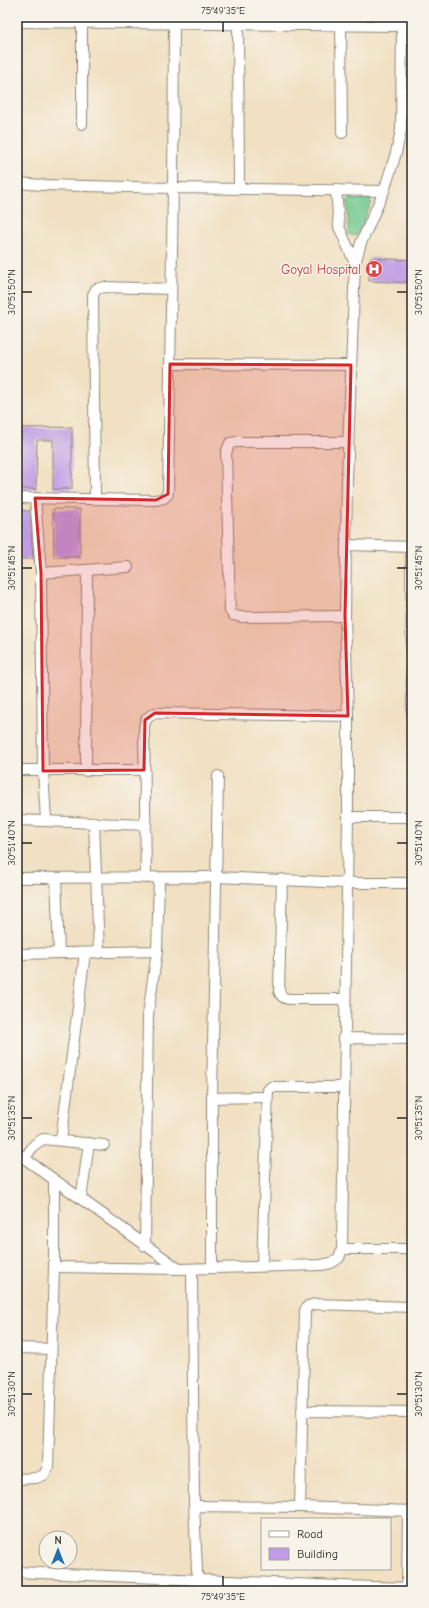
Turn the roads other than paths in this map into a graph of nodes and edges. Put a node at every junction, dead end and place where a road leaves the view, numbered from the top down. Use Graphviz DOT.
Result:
graph roads {
  1 [pos="405,20"];
  2 [pos="290,21"];
  3 [pos="17,22"];
  4 [pos="82,23"];
  5 [pos="174,23"];
  6 [pos="238,23"];
  7 [pos="341,26"];
  8 [pos="82,124"];
  9 [pos="401,130"];
  10 [pos="412,131"];
  11 [pos="342,133"];
  12 [pos="17,183"];
  13 [pos="173,188"];
  14 [pos="239,188"];
  15 [pos="336,190"];
  16 [pos="384,191"];
  17 [pos="355,263"];
  18 [pos="170,289"];
  19 [pos="170,364"];
  20 [pos="351,365"];
  21 [pos="348,442"];
  22 [pos="17,498"];
  23 [pos="35,498"];
  24 [pos="95,498"];
  25 [pos="347,545"];
  26 [pos="411,547"];
  27 [pos="128,567"];
  28 [pos="87,570"];
  29 [pos="40,573"];
  30 [pos="346,616"];
  31 [pos="412,714"];
  32 [pos="348,716"];
  33 [pos="17,770"];
  34 [pos="144,770"];
  35 [pos="43,771"];
  36 [pos="86,771"];
  37 [pos="218,776"];
  38 [pos="348,817"];
  39 [pos="412,817"];
  40 [pos="17,820"];
  41 [pos="46,820"];
  42 [pos="94,822"];
  43 [pos="146,824"];
  44 [pos="97,877"];
  45 [pos="216,877"];
  46 [pos="17,878"];
  47 [pos="56,878"];
  48 [pos="146,878"];
  49 [pos="159,878"];
  50 [pos="282,879"];
  51 [pos="347,883"];
  52 [pos="412,883"];
  53 [pos="157,951"];
  54 [pos="59,953"];
  55 [pos="85,953"];
  56 [pos="98,953"];
  57 [pos="17,954"];
  58 [pos="345,999"];
  59 [pos="343,1038"];
  60 [pos="412,1039"];
  61 [pos="343,1087"];
  62 [pos="267,1097"];
  63 [pos="212,1098"];
  64 [pos="61,1140"];
  65 [pos="89,1143"];
  66 [pos="104,1145"];
  67 [pos="21,1156"];
  68 [pos="54,1180"];
  69 [pos="81,1199"];
  70 [pos="145,1246"];
  71 [pos="342,1249"];
  72 [pos="412,1249"];
  73 [pos="262,1266"];
  74 [pos="54,1267"];
  75 [pos="212,1268"];
  76 [pos="179,1269"];
  77 [pos="192,1269"];
  78 [pos="412,1307"];
  79 [pos="17,1348"];
  80 [pos="52,1349"];
  81 [pos="302,1411"];
  82 [pos="412,1412"];
  83 [pos="17,1479"];
  84 [pos="194,1506"];
  85 [pos="300,1507"];
  86 [pos="410,1511"];
  87 [pos="17,1572"];
  88 [pos="198,1580"];
  89 [pos="339,1589"];
  90 [pos="409,1589"];
  91 [pos="198,1591"];
  1 -- 7 [label="street"];
  1 -- 9 [label="street"];
  2 -- 6 [label="street"];
  2 -- 7 [label="street"];
  3 -- 4 [label="street"];
  4 -- 5 [label="street"];
  4 -- 8 [label="street"];
  5 -- 6 [label="street"];
  5 -- 13 [label="street"];
  6 -- 14 [label="street"];
  7 -- 11 [label="street"];
  9 -- 10 [label="street"];
  9 -- 16 [label="street"];
  12 -- 13 [label="street"];
  13 -- 14 [label="street"];
  13 -- 18 [label="street"];
  14 -- 15 [label="street"];
  15 -- 16 [label="street"];
  15 -- 17 [label="street"];
  16 -- 17 [label="street"];
  17 -- 20 [label="street"];
  18 -- 19 [label="street"];
  18 -- 24 [label="street"];
  19 -- 20 [label="street"];
  19 -- 24 [label="street"];
  20 -- 21 [label="street"];
  21 -- 25 [label="street"];
  21 -- 30 [label="street"];
  22 -- 23 [label="street"];
  23 -- 24 [label="street"];
  23 -- 29 [label="street"];
  25 -- 26 [label="street"];
  25 -- 30 [label="street"];
  26 -- 31 [label="street"];
  27 -- 28 [label="street"];
  28 -- 29 [label="street"];
  28 -- 36 [label="street"];
  29 -- 35 [label="street"];
  30 -- 32 [label="street"];
  32 -- 34 [label="street"];
  32 -- 38 [label="street"];
  33 -- 35 [label="street"];
  34 -- 36 [label="street"];
  34 -- 43 [label="street"];
  35 -- 36 [label="street"];
  35 -- 41 [label="street"];
  37 -- 45 [label="street"];
  38 -- 39 [label="street"];
  38 -- 51 [label="street"];
  40 -- 41 [label="street"];
  41 -- 42 [label="street"];
  42 -- 43 [label="street"];
  42 -- 44 [label="street"];
  43 -- 48 [label="street"];
  44 -- 47 [label="street"];
  44 -- 48 [label="street"];
  44 -- 56 [label="street"];
  45 -- 49 [label="street"];
  45 -- 50 [label="street"];
  45 -- 63 [label="street"];
  46 -- 47 [label="street"];
  47 -- 54 [label="street"];
  48 -- 49 [label="street"];
  49 -- 53 [label="street"];
  50 -- 51 [label="street"];
  50 -- 58 [label="street"];
  51 -- 52 [label="street"];
  51 -- 58 [label="street"];
  53 -- 56 [label="street"];
  53 -- 70 [label="street"];
  54 -- 55 [label="street"];
  54 -- 57 [label="street"];
  55 -- 56 [label="street"];
  55 -- 64 [label="street"];
  58 -- 59 [label="street"];
  59 -- 60 [label="street"];
  59 -- 61 [label="street"];
  61 -- 62 [label="street"];
  61 -- 71 [label="street"];
  62 -- 63 [label="street"];
  62 -- 73 [label="street"];
  63 -- 75 [label="street"];
  64 -- 65 [label="street"];
  64 -- 67 [label="street"];
  65 -- 66 [label="street"];
  65 -- 69 [label="street"];
  67 -- 68 [label="street"];
  68 -- 69 [label="street"];
  68 -- 74 [label="street"];
  69 -- 70 [label="street"];
  70 -- 76 [label="street"];
  71 -- 72 [label="street"];
  71 -- 73 [label="street"];
  73 -- 75 [label="street"];
  74 -- 76 [label="street"];
  74 -- 80 [label="street"];
  75 -- 77 [label="street"];
  76 -- 77 [label="street"];
  77 -- 84 [label="street"];
  78 -- 81 [label="street"];
  79 -- 80 [label="street"];
  80 -- 83 [label="street"];
  81 -- 82 [label="street"];
  81 -- 85 [label="street"];
  84 -- 85 [label="street"];
  84 -- 88 [label="street"];
  85 -- 86 [label="street"];
  86 -- 90 [label="street"];
  87 -- 88 [label="street"];
  88 -- 89 [label="street"];
  88 -- 91 [label="street"];
  89 -- 90 [label="street"];
}
